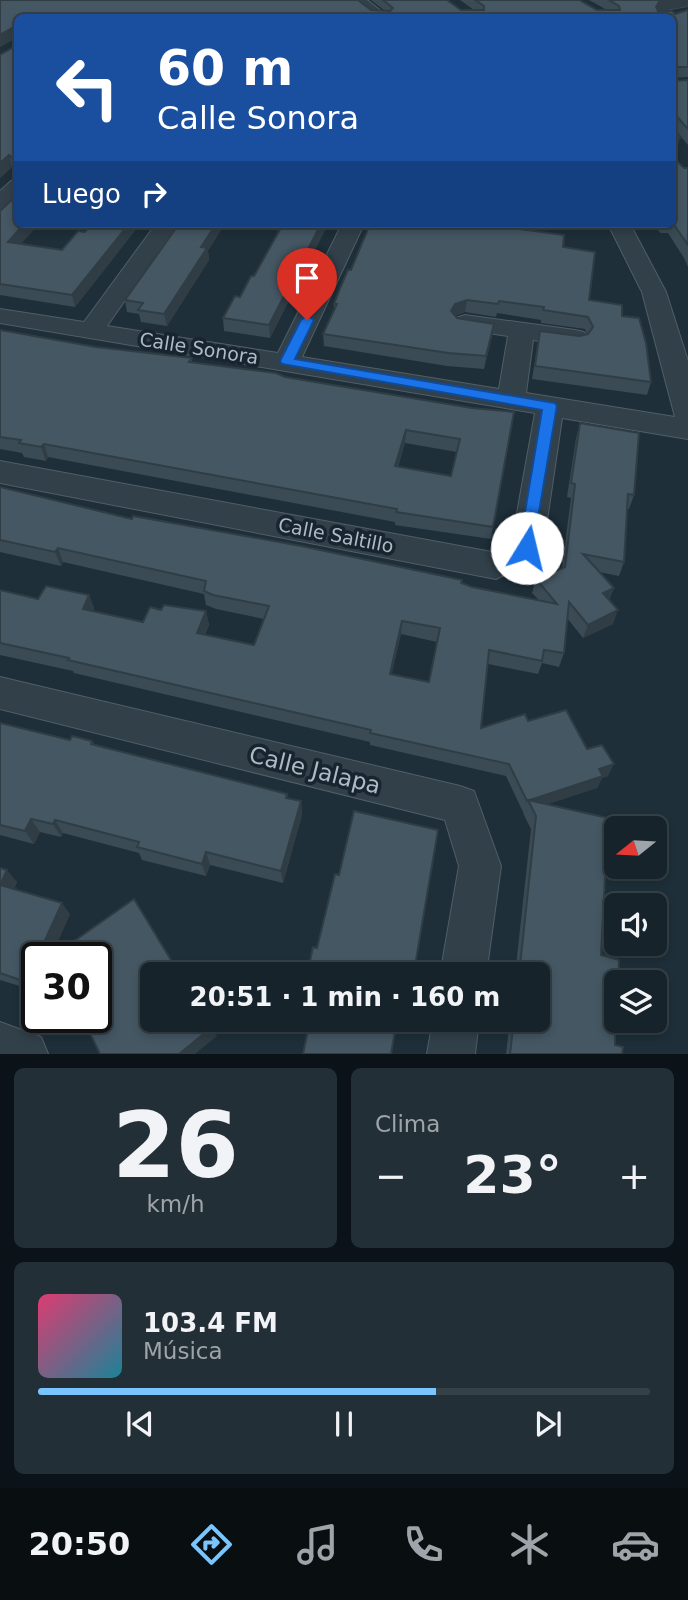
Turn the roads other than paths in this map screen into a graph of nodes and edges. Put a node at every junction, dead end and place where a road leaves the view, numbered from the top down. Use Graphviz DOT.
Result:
graph roads {
  1 [pos="357,0"];
  2 [pos="377,14"];
  3 [pos="14,189"];
  4 [pos="0,203"];
  5 [pos="164,228"];
  6 [pos="352,228"];
  7 [pos="622,228"];
  8 [pos="0,316"];
  9 [pos="465,323"];
  10 [pos="90,331"];
  11 [pos="521,332"];
  12 [pos="575,338"];
  13 [pos="287,361"];
  14 [pos="511,399"];
  15 [pos="550,406"];
  16 [pos="688,416"];
  17 [pos="688,429"];
  18 [pos="0,472"];
  19 [pos="0,693"];
  20 [pos="465,962"];
  21 [pos="454,1032"];
  22 [pos="0,1046"];
  23 [pos="24,1054"];
  24 [pos="451,1054"];
  1 -- 2 [label="street"];
  3 -- 4 [label="street"];
  5 -- 10 [label="street"];
  6 -- 13 [label="street"];
  7 -- 16 [label="street"];
  8 -- 10 [label="street, Calle Sonora"];
  9 -- 11 [label="street"];
  10 -- 13 [label="street, Calle Sonora"];
  11 -- 12 [label="street"];
  11 -- 14 [label="street"];
  13 -- 14 [label="street, Calle Sonora"];
  14 -- 15 [label="street, Calle Sonora"];
  15 -- 17 [label="street, Calle Sonora"];
  15 -- 18 [label="street, Calle Saltillo"];
  19 -- 20 [label="street, Calle Jalapa"];
  21 -- 24 [label="street"];
  22 -- 23 [label="street"];
}
